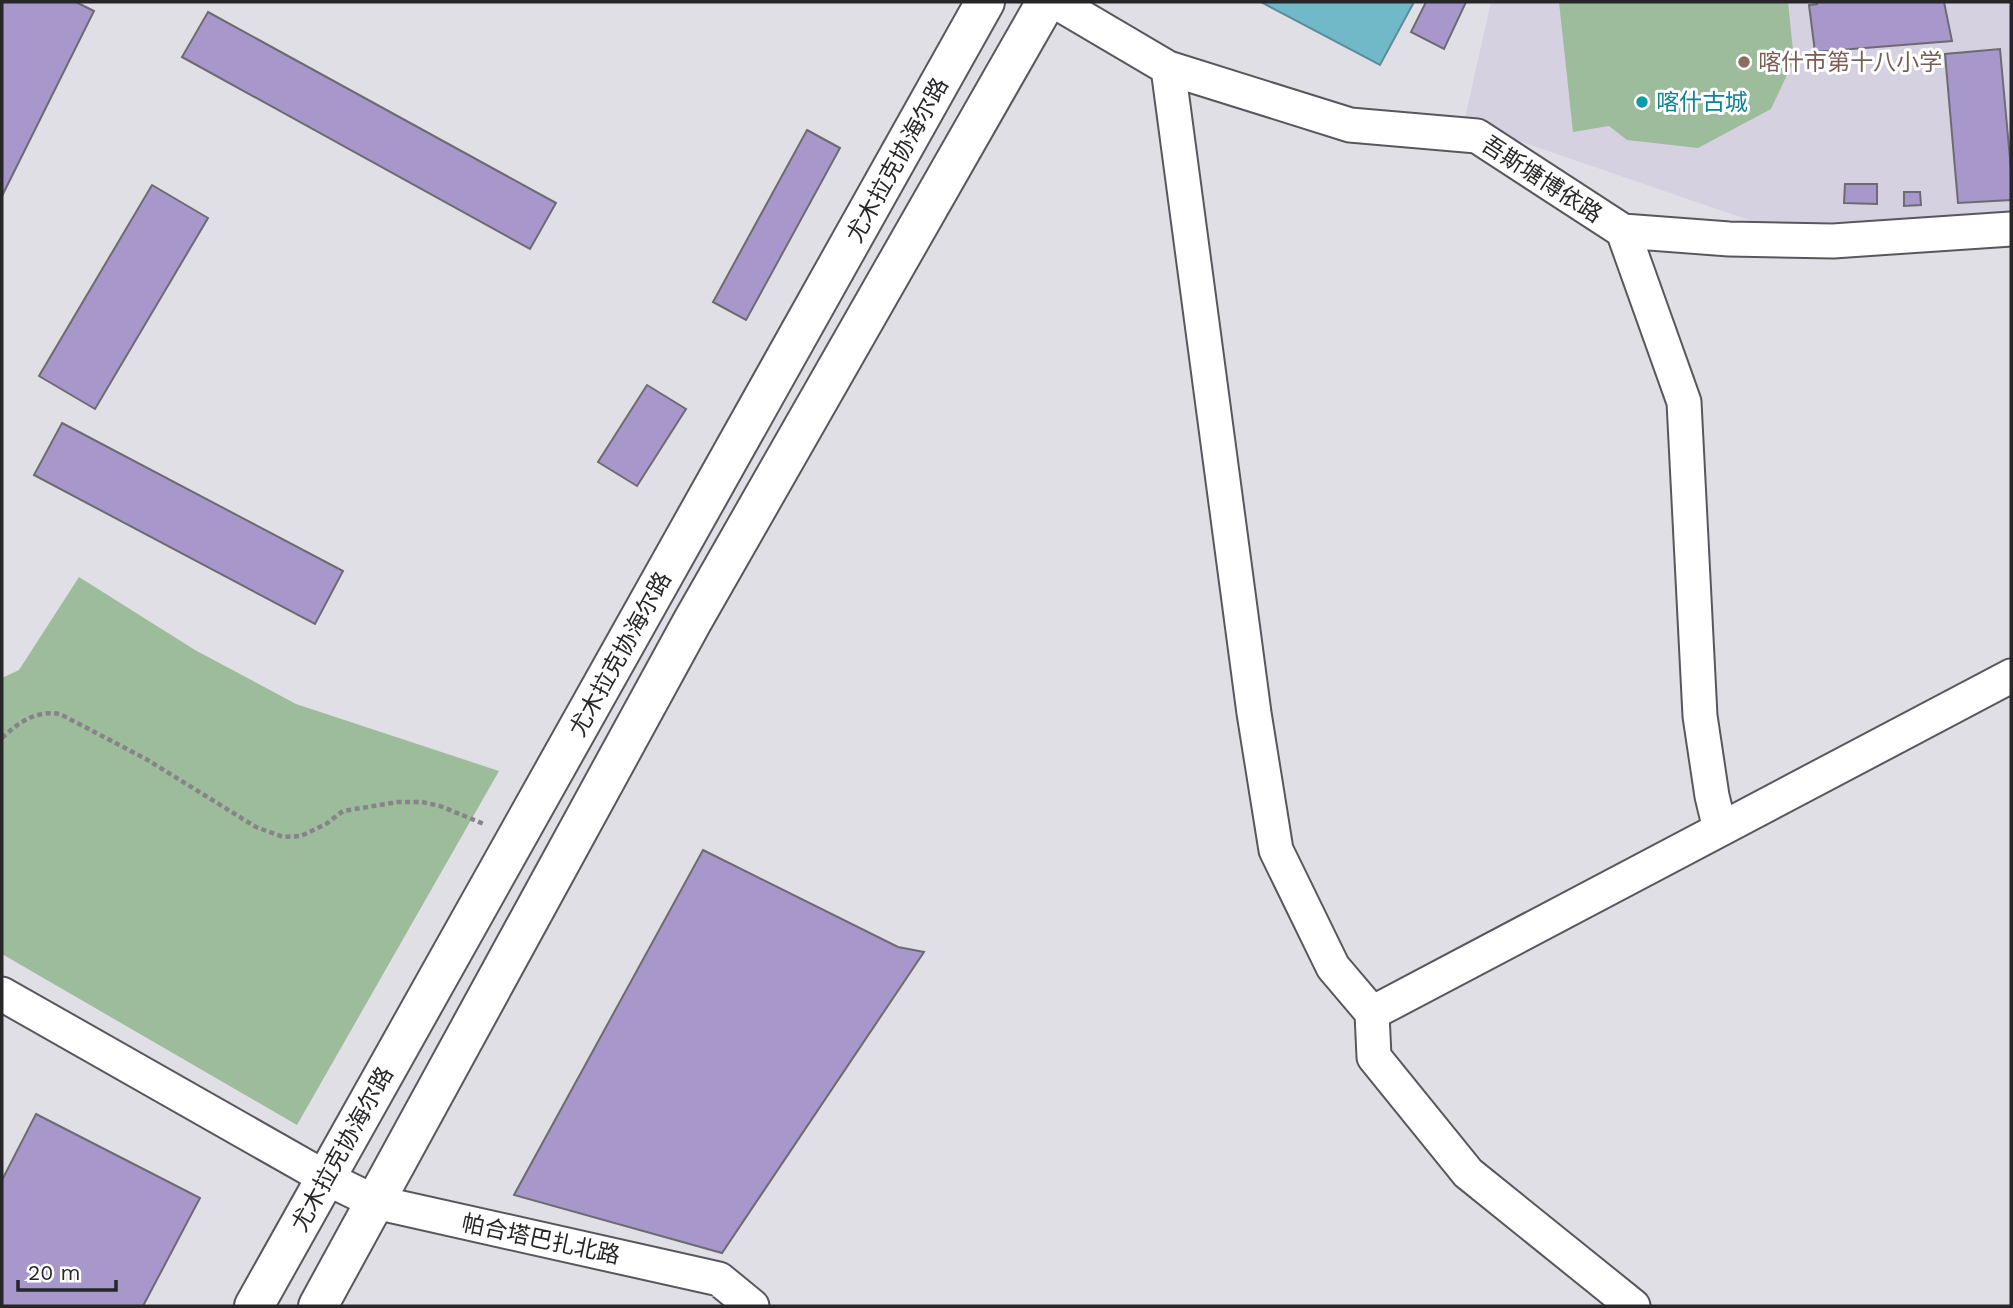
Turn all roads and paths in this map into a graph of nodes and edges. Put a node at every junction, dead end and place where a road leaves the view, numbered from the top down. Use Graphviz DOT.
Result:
graph roads {
  1 [pos="985,2"];
  2 [pos="1046,2"];
  3 [pos="1056,2"];
  4 [pos="1167,68"];
  5 [pos="2011,229"];
  6 [pos="1623,231"];
  7 [pos="2011,676"];
  8 [pos="2,738"];
  9 [pos="1720,829"];
  10 [pos="517,839"];
  11 [pos="2,994"];
  12 [pos="1372,1013"];
  13 [pos="326,1178"];
  14 [pos="374,1202"];
  15 [pos="254,1306"];
  16 [pos="318,1306"];
  17 [pos="752,1306"];
  18 [pos="1633,1306"];
  1 -- 10 [label="main road, 尤木拉克协海尔路"];
  2 -- 14 [label="main road, 尤木拉克协海尔路"];
  3 -- 4 [label="street, 吾斯塘博依路"];
  4 -- 6 [label="street, 吾斯塘博依路"];
  4 -- 12 [label="street"];
  5 -- 6 [label="street, 吾斯塘博依路"];
  6 -- 9 [label="street"];
  7 -- 9 [label="street"];
  8 -- 10 [label="path"];
  9 -- 12 [label="street"];
  10 -- 13 [label="main road, 尤木拉克协海尔路"];
  11 -- 13 [label="street, 帕合塔巴扎北路"];
  12 -- 18 [label="street"];
  13 -- 14 [label="street, 帕合塔巴扎北路"];
  13 -- 15 [label="main road, 尤木拉克协海尔路"];
  14 -- 16 [label="main road, 尤木拉克协海尔路"];
  14 -- 17 [label="street, 帕合塔巴扎北路"];
}
